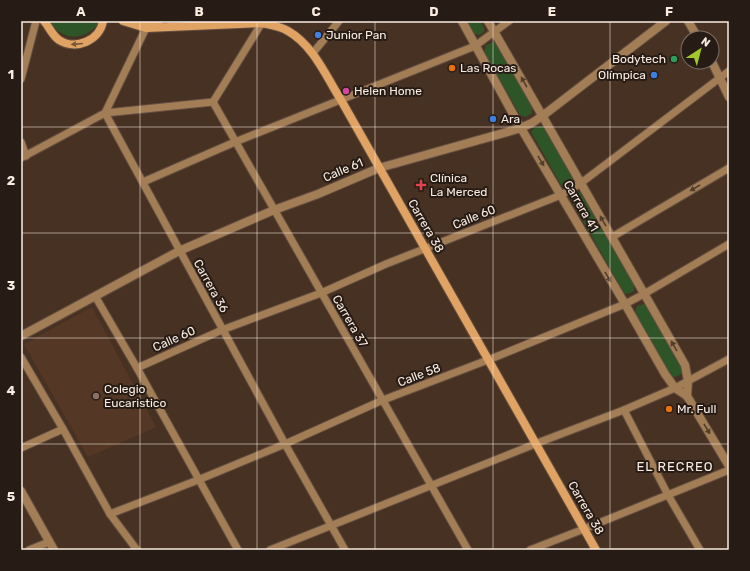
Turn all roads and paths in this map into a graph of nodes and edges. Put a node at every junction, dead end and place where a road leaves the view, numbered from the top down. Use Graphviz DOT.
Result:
graph roads {
  1 [pos="36,21"];
  2 [pos="103,21"];
  3 [pos="123,21"];
  4 [pos="339,21"];
  5 [pos="462,21"];
  6 [pos="488,21"];
  7 [pos="509,21"];
  8 [pos="666,21"];
  9 [pos="688,21"];
  10 [pos="46,22"];
  11 [pos="262,22"];
  12 [pos="146,25"];
  13 [pos="693,30"];
  14 [pos="494,32"];
  15 [pos="475,46"];
  16 [pos="313,53"];
  17 [pos="716,70"];
  18 [pos="729,71"];
  19 [pos="720,78"];
  20 [pos="21,79"];
  21 [pos="729,97"];
  22 [pos="341,100"];
  23 [pos="213,102"];
  24 [pos="105,113"];
  25 [pos="542,116"];
  26 [pos="521,128"];
  27 [pos="21,142"];
  28 [pos="235,142"];
  29 [pos="23,157"];
  30 [pos="379,168"];
  31 [pos="729,168"];
  32 [pos="143,182"];
  33 [pos="581,183"];
  34 [pos="561,194"];
  35 [pos="274,210"];
  36 [pos="612,237"];
  37 [pos="729,244"];
  38 [pos="425,249"];
  39 [pos="179,251"];
  40 [pos="321,293"];
  41 [pos="644,294"];
  42 [pos="95,296"];
  43 [pos="625,304"];
  44 [pos="222,330"];
  45 [pos="21,336"];
  46 [pos="21,357"];
  47 [pos="488,360"];
  48 [pos="729,360"];
  49 [pos="137,368"];
  50 [pos="688,381"];
  51 [pos="675,388"];
  52 [pos="687,396"];
  53 [pos="383,400"];
  54 [pos="624,410"];
  55 [pos="63,429"];
  56 [pos="284,444"];
  57 [pos="536,444"];
  58 [pos="21,448"];
  59 [pos="729,466"];
  60 [pos="729,470"];
  61 [pos="198,480"];
  62 [pos="432,486"];
  63 [pos="21,491"];
  64 [pos="668,495"];
  65 [pos="110,514"];
  66 [pos="332,525"];
  67 [pos="584,529"];
  68 [pos="49,542"];
  69 [pos="29,550"];
  70 [pos="54,550"];
  71 [pos="138,550"];
  72 [pos="238,550"];
  73 [pos="270,550"];
  74 [pos="345,550"];
  75 [pos="468,550"];
  76 [pos="530,550"];
  77 [pos="596,550"];
  78 [pos="700,550"];
  1 -- 20 [label="street"];
  2 -- 10 [label="main road, one-way"];
  3 -- 12 [label="main road, Carrera 38"];
  4 -- 16 [label="street"];
  5 -- 15 [label="street, Carrera 41"];
  6 -- 14 [label="street, Carrera 41"];
  7 -- 14 [label="street"];
  8 -- 25 [label="street, Calle 61"];
  9 -- 13 [label="street"];
  11 -- 12 [label="main road, Carrera 38"];
  11 -- 16 [label="main road, Carrera 38"];
  11 -- 23 [label="street"];
  12 -- 24 [label="street"];
  14 -- 15 [label="street"];
  25 -- 14 [label="street, Carrera 41, one-way"];
  15 -- 22 [label="street"];
  15 -- 26 [label="street, Carrera 41"];
  16 -- 22 [label="main road, Carrera 38"];
  17 -- 19 [label="street"];
  18 -- 19 [label="street, Calle 60"];
  19 -- 21 [label="street"];
  19 -- 33 [label="street, Calle 60"];
  22 -- 28 [label="street"];
  22 -- 30 [label="main road, Carrera 38"];
  23 -- 24 [label="street"];
  23 -- 28 [label="street, Carrera 37"];
  24 -- 29 [label="street"];
  24 -- 32 [label="street, Carrera 36"];
  25 -- 26 [label="street, Calle 61"];
  25 -- 33 [label="street, Carrera 41"];
  26 -- 30 [label="street, Calle 61"];
  26 -- 34 [label="street, Carrera 41, one-way"];
  27 -- 29 [label="street"];
  28 -- 32 [label="street"];
  28 -- 35 [label="street, Carrera 37"];
  30 -- 35 [label="street, Calle 61"];
  30 -- 38 [label="main road, Carrera 38"];
  31 -- 36 [label="street, one-way"];
  32 -- 39 [label="street, Carrera 36"];
  33 -- 34 [label="street, Calle 60"];
  36 -- 33 [label="street, Carrera 41, one-way"];
  34 -- 38 [label="street, Calle 60"];
  34 -- 43 [label="street, Carrera 41, one-way"];
  35 -- 39 [label="street, Calle 61"];
  35 -- 40 [label="street, Carrera 37"];
  36 -- 41 [label="street, Carrera 41"];
  37 -- 41 [label="street, Calle 58"];
  38 -- 40 [label="street, Calle 60"];
  38 -- 47 [label="main road, Carrera 38"];
  39 -- 42 [label="street, Calle 61"];
  39 -- 44 [label="street, Carrera 36"];
  40 -- 44 [label="street, Calle 60"];
  40 -- 53 [label="street, Carrera 37"];
  41 -- 43 [label="street, Calle 58"];
  50 -- 41 [label="street, Carrera 41, one-way"];
  42 -- 45 [label="street, Calle 61"];
  42 -- 49 [label="street"];
  43 -- 47 [label="street, Calle 58"];
  43 -- 51 [label="street, Carrera 41"];
  44 -- 49 [label="street, Calle 60"];
  44 -- 56 [label="street, Carrera 36"];
  46 -- 55 [label="street"];
  47 -- 53 [label="street, Calle 58"];
  47 -- 57 [label="main road, Carrera 38"];
  48 -- 50 [label="street"];
  49 -- 61 [label="street"];
  50 -- 51 [label="street"];
  50 -- 52 [label="street, Carrera 41"];
  51 -- 52 [label="street, Carrera 41"];
  51 -- 54 [label="street"];
  52 -- 59 [label="street, Carrera 41, one-way"];
  53 -- 56 [label="street, Calle 58"];
  53 -- 62 [label="street, Carrera 37"];
  54 -- 57 [label="street"];
  54 -- 64 [label="street"];
  55 -- 58 [label="street"];
  55 -- 65 [label="street"];
  56 -- 61 [label="street, Calle 58"];
  56 -- 66 [label="street, Carrera 36"];
  57 -- 62 [label="street"];
  57 -- 67 [label="main road, Carrera 38"];
  60 -- 64 [label="street"];
  61 -- 65 [label="street, Calle 58"];
  61 -- 72 [label="street"];
  62 -- 66 [label="street"];
  62 -- 75 [label="street, Carrera 37"];
  63 -- 68 [label="street"];
  64 -- 67 [label="street"];
  64 -- 78 [label="street"];
  65 -- 71 [label="street"];
  66 -- 73 [label="street"];
  66 -- 74 [label="street, Carrera 36"];
  67 -- 76 [label="street"];
  67 -- 77 [label="main road, Carrera 38"];
  68 -- 69 [label="street"];
  68 -- 70 [label="street"];
}
